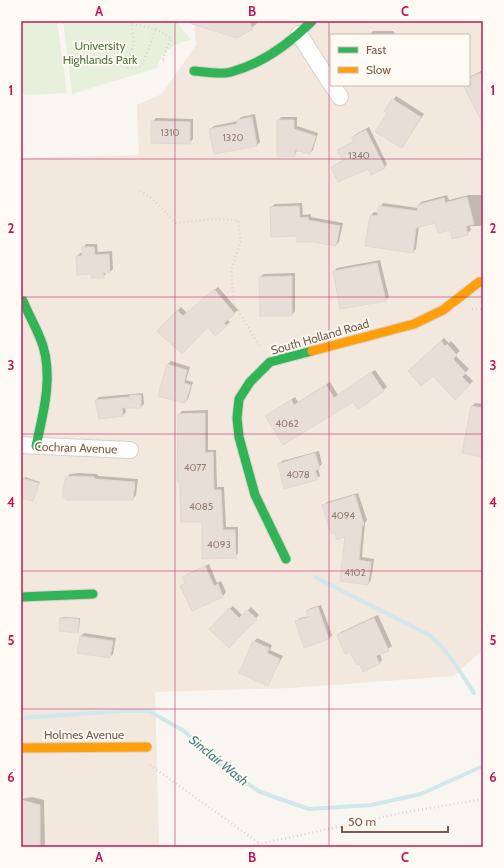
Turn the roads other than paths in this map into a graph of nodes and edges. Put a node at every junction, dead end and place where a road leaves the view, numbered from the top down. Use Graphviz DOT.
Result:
graph roads {
  1 [pos="312,21"];
  2 [pos="299,34"];
  3 [pos="194,71"];
  4 [pos="330,83"];
  5 [pos="483,282"];
  6 [pos="27,301"];
  7 [pos="28,446"];
  8 [pos="130,450"];
  9 [pos="286,559"];
  10 [pos="93,594"];
  11 [pos="21,597"];
  12 [pos="146,747"];
  13 [pos="21,748"];
  1 -- 2 [label="street"];
  2 -- 3 [label="street"];
  2 -- 4 [label="street"];
  5 -- 9 [label="street, South Holland Road"];
  6 -- 7 [label="street"];
  7 -- 8 [label="street, Cochran Avenue"];
  10 -- 11 [label="street"];
  12 -- 13 [label="street, Holmes Avenue"];
}
